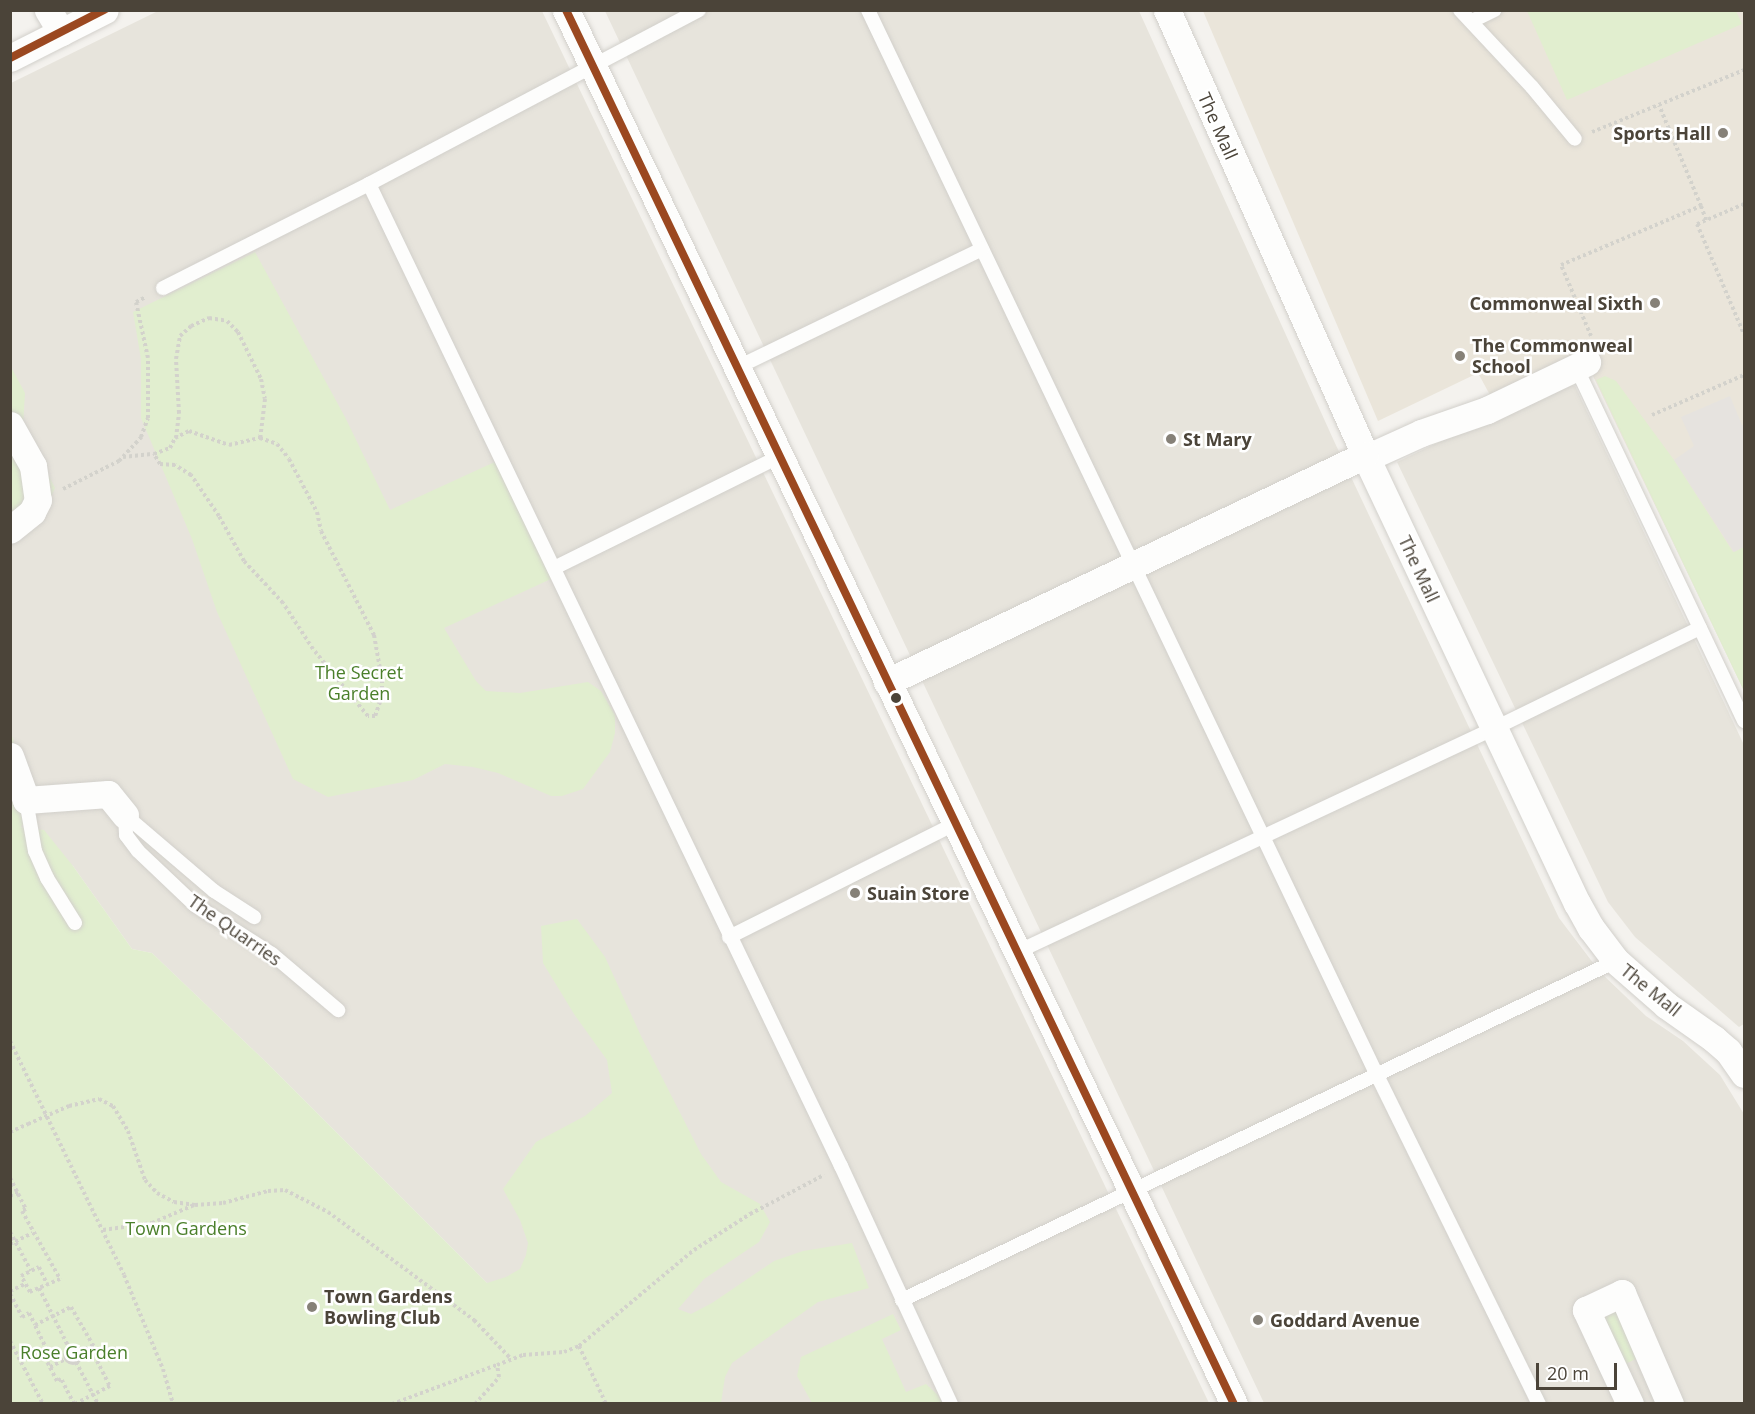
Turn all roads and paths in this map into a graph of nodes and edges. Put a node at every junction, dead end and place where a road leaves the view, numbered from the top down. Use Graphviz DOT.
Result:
graph roads {
  1 [pos="105,10"];
  2 [pos="566,10"];
  3 [pos="699,10"];
  4 [pos="868,10"];
  5 [pos="1167,10"];
  6 [pos="1460,10"];
  7 [pos="1495,10"];
  8 [pos="55,21"];
  9 [pos="1472,21"];
  10 [pos="10,58"];
  11 [pos="592,67"];
  12 [pos="1744,70"];
  13 [pos="1659,105"];
  14 [pos="1575,139"];
  15 [pos="369,184"];
  16 [pos="1744,204"];
  17 [pos="1701,206"];
  18 [pos="1706,220"];
  19 [pos="982,249"];
  20 [pos="163,288"];
  21 [pos="136,302"];
  22 [pos="1744,334"];
  23 [pos="1585,356"];
  24 [pos="736,368"];
  25 [pos="1744,375"];
  26 [pos="1652,415"];
  27 [pos="10,425"];
  28 [pos="176,438"];
  29 [pos="260,438"];
  30 [pos="154,454"];
  31 [pos="123,457"];
  32 [pos="779,457"];
  33 [pos="1365,457"];
  34 [pos="38,500"];
  35 [pos="10,530"];
  36 [pos="1132,566"];
  37 [pos="554,568"];
  38 [pos="1700,628"];
  39 [pos="887,682"];
  40 [pos="1744,721"];
  41 [pos="1495,728"];
  42 [pos="10,756"];
  43 [pos="26,800"];
  44 [pos="125,815"];
  45 [pos="955,824"];
  46 [pos="1263,835"];
  47 [pos="254,917"];
  48 [pos="75,923"];
  49 [pos="729,937"];
  50 [pos="1017,952"];
  51 [pos="1616,961"];
  52 [pos="338,1010"];
  53 [pos="10,1041"];
  54 [pos="1736,1047"];
  55 [pos="1744,1074"];
  56 [pos="1377,1075"];
  57 [pos="10,1132"];
  58 [pos="841,1166"];
  59 [pos="10,1178"];
  60 [pos="1132,1191"];
  61 [pos="18,1193"];
  62 [pos="10,1196"];
  63 [pos="195,1205"];
  64 [pos="103,1230"];
  65 [pos="10,1232"];
  66 [pos="33,1233"];
  67 [pos="13,1243"];
  68 [pos="31,1271"];
  69 [pos="25,1284"];
  70 [pos="47,1284"];
  71 [pos="39,1288"];
  72 [pos="10,1293"];
  73 [pos="902,1300"];
  74 [pos="53,1316"];
  75 [pos="34,1325"];
  76 [pos="10,1341"];
  77 [pos="94,1345"];
  78 [pos="579,1346"];
  79 [pos="69,1348"];
  80 [pos="80,1352"];
  81 [pos="510,1358"];
  82 [pos="66,1359"];
  83 [pos="76,1362"];
  84 [pos="496,1365"];
  85 [pos="50,1367"];
  86 [pos="93,1394"];
  87 [pos="43,1404"];
  88 [pos="74,1404"];
  89 [pos="98,1404"];
  90 [pos="174,1404"];
  91 [pos="392,1404"];
  92 [pos="475,1404"];
  93 [pos="606,1404"];
  94 [pos="951,1404"];
  95 [pos="1234,1404"];
  96 [pos="1539,1404"];
  97 [pos="1630,1404"];
  98 [pos="1671,1404"];
  1 -- 8 [label="street"];
  2 -- 11 [label="street"];
  3 -- 11 [label="lane"];
  4 -- 19 [label="lane"];
  5 -- 33 [label="street, The Mall"];
  6 -- 9 [label="lane"];
  7 -- 9 [label="lane"];
  8 -- 10 [label="street"];
  9 -- 14 [label="lane"];
  11 -- 15 [label="lane"];
  11 -- 24 [label="street"];
  12 -- 13 [label="path"];
  13 -- 14 [label="path"];
  13 -- 17 [label="path"];
  15 -- 20 [label="lane"];
  15 -- 37 [label="lane"];
  16 -- 18 [label="path"];
  17 -- 18 [label="path"];
  17 -- 23 [label="path"];
  18 -- 22 [label="path"];
  19 -- 24 [label="lane"];
  19 -- 36 [label="lane"];
  21 -- 31 [label="path"];
  23 -- 33 [label="street"];
  23 -- 38 [label="lane"];
  24 -- 32 [label="street"];
  25 -- 26 [label="path"];
  27 -- 34 [label="street"];
  28 -- 29 [label="path"];
  28 -- 29 [label="path"];
  28 -- 30 [label="path"];
  29 -- 30 [label="path"];
  30 -- 31 [label="path"];
  31 -- 34 [label="path"];
  32 -- 37 [label="lane"];
  32 -- 39 [label="street"];
  33 -- 36 [label="street"];
  33 -- 41 [label="street, The Mall"];
  34 -- 35 [label="street"];
  36 -- 39 [label="street"];
  36 -- 46 [label="lane"];
  37 -- 49 [label="lane"];
  38 -- 40 [label="lane"];
  38 -- 41 [label="lane"];
  39 -- 45 [label="street"];
  41 -- 46 [label="lane"];
  41 -- 51 [label="street, The Mall"];
  42 -- 43 [label="street"];
  43 -- 44 [label="street, The Quarries"];
  43 -- 48 [label="lane"];
  44 -- 47 [label="lane, The Quarries"];
  44 -- 52 [label="lane, The Quarries"];
  45 -- 49 [label="lane"];
  45 -- 50 [label="street"];
  46 -- 50 [label="lane"];
  46 -- 56 [label="lane"];
  49 -- 58 [label="lane"];
  50 -- 60 [label="street"];
  51 -- 54 [label="street, The Mall"];
  51 -- 56 [label="lane"];
  53 -- 64 [label="path"];
  54 -- 55 [label="street, The Mall"];
  56 -- 60 [label="lane"];
  56 -- 96 [label="lane"];
  57 -- 63 [label="path, bridge"];
  58 -- 73 [label="lane"];
  58 -- 78 [label="path"];
  59 -- 61 [label="path"];
  60 -- 73 [label="lane"];
  60 -- 95 [label="street"];
  61 -- 62 [label="path"];
  61 -- 66 [label="path"];
  63 -- 64 [label="path"];
  63 -- 81 [label="path"];
  64 -- 90 [label="path"];
  65 -- 67 [label="path"];
  66 -- 67 [label="path"];
  66 -- 70 [label="path"];
  67 -- 68 [label="path"];
  68 -- 69 [label="path"];
  68 -- 70 [label="path"];
  69 -- 71 [label="path"];
  69 -- 72 [label="path"];
  70 -- 71 [label="path"];
  71 -- 74 [label="path"];
  72 -- 75 [label="path"];
  73 -- 94 [label="lane"];
  74 -- 75 [label="path"];
  74 -- 77 [label="path"];
  74 -- 79 [label="path"];
  75 -- 85 [label="path"];
  76 -- 87 [label="path"];
  77 -- 80 [label="path"];
  77 -- 86 [label="path"];
  78 -- 81 [label="path"];
  78 -- 93 [label="path"];
  79 -- 80 [label="path"];
  79 -- 82 [label="path"];
  80 -- 83 [label="path"];
  81 -- 84 [label="path"];
  82 -- 83 [label="path"];
  82 -- 85 [label="path"];
  83 -- 86 [label="path"];
  84 -- 91 [label="path"];
  84 -- 92 [label="path"];
  85 -- 88 [label="path"];
  86 -- 88 [label="path"];
  86 -- 89 [label="path"];
  97 -- 98 [label="street"];
}
